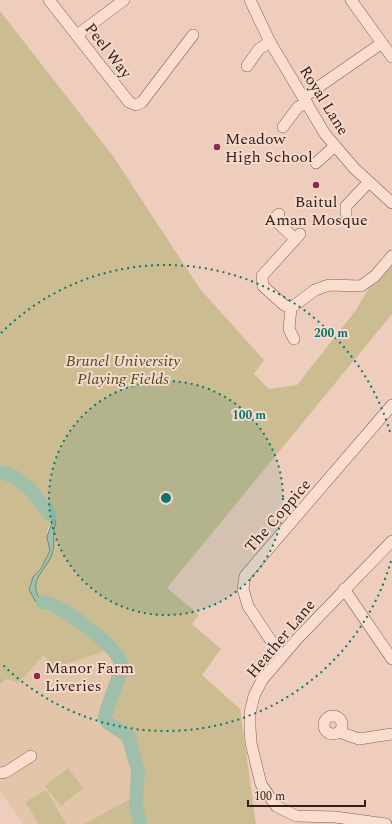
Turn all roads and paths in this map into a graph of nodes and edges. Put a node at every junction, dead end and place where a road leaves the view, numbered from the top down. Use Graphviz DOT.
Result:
graph roads {
  1 [pos="48,0"];
  2 [pos="124,0"];
  3 [pos="250,0"];
  4 [pos="351,0"];
  5 [pos="77,35"];
  6 [pos="193,35"];
  7 [pos="270,42"];
  8 [pos="382,43"];
  9 [pos="392,57"];
  10 [pos="248,66"];
  11 [pos="306,100"];
  12 [pos="283,127"];
  13 [pos="335,146"];
  14 [pos="316,163"];
  15 [pos="368,182"];
  16 [pos="392,203"];
  17 [pos="346,213"];
  18 [pos="279,214"];
  19 [pos="392,256"];
  20 [pos="291,308"];
  21 [pos="294,339"];
  22 [pos="392,405"];
  23 [pos="392,541"];
  24 [pos="344,589"];
  25 [pos="282,656"];
  26 [pos="392,659"];
  27 [pos="339,732"];
  28 [pos="392,734"];
  29 [pos="31,756"];
  30 [pos="0,773"];
  31 [pos="386,824"];
  1 -- 5 [label="street, Peel Way"];
  2 -- 5 [label="street"];
  3 -- 7 [label="street, Royal Lane"];
  4 -- 8 [label="street"];
  5 -- 6 [label="street, Peel Way"];
  7 -- 10 [label="street"];
  7 -- 11 [label="street, Royal Lane"];
  8 -- 9 [label="street"];
  8 -- 11 [label="street"];
  11 -- 12 [label="street"];
  11 -- 13 [label="street, Royal Lane"];
  13 -- 14 [label="street"];
  13 -- 15 [label="street, Royal Lane"];
  15 -- 16 [label="street, Royal Lane"];
  15 -- 17 [label="street"];
  18 -- 20 [label="street"];
  19 -- 20 [label="street"];
  20 -- 21 [label="street"];
  22 -- 25 [label="street, The Coppice"];
  23 -- 24 [label="street, Heather Lane"];
  24 -- 25 [label="street, Heather Lane"];
  24 -- 26 [label="street"];
  25 -- 31 [label="street, Heather Lane"];
  27 -- 28 [label="street"];
  29 -- 30 [label="street"];
}
